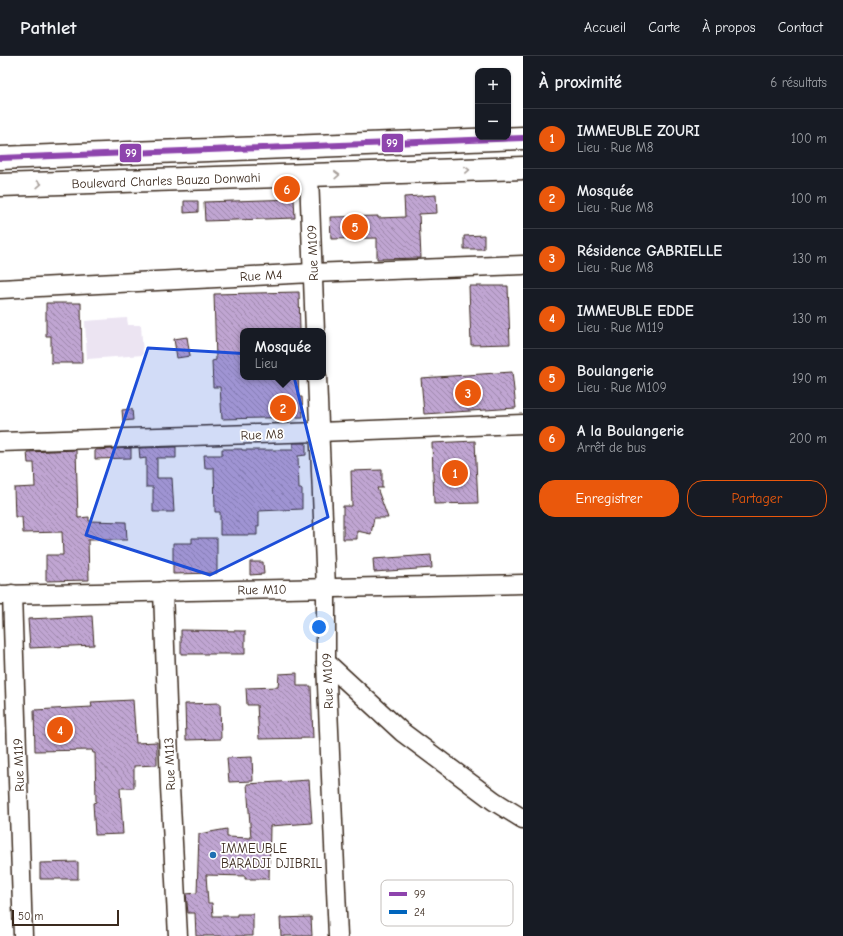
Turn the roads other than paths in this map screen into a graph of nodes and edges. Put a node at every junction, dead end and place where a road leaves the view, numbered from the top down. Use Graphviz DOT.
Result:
graph roads {
  1 [pos="523,138"];
  2 [pos="0,158"];
  3 [pos="523,168"];
  4 [pos="309,176"];
  5 [pos="0,185"];
  6 [pos="523,265"];
  7 [pos="312,273"];
  8 [pos="0,289"];
  9 [pos="315,328"];
  10 [pos="317,380"];
  11 [pos="523,424"];
  12 [pos="320,432"];
  13 [pos="0,442"];
  14 [pos="523,584"];
  15 [pos="326,588"];
  16 [pos="162,591"];
  17 [pos="6,595"];
  18 [pos="326,662"];
  19 [pos="523,819"];
  20 [pos="23,936"];
  21 [pos="178,936"];
  22 [pos="338,936"];
  1 -- 2 [label="main road"];
  4 -- 3 [label="main road, Boulevard Charles Bauza Donwahi, one-way"];
  5 -- 4 [label="main road, Boulevard Charles Bauza Donwahi, one-way"];
  4 -- 7 [label="street, Rue M109"];
  6 -- 7 [label="street, Rue M4"];
  7 -- 8 [label="street, Rue M4"];
  7 -- 9 [label="street, Rue M109"];
  10 -- 12 [label="street, Rue M109"];
  11 -- 12 [label="street, Rue M8"];
  12 -- 13 [label="street, Rue M8"];
  12 -- 15 [label="street, Rue M109"];
  14 -- 15 [label="street, Rue M10"];
  15 -- 16 [label="street, Rue M10"];
  15 -- 18 [label="street, Rue M109"];
  16 -- 17 [label="street, Rue M10"];
  16 -- 21 [label="street, Rue M113"];
  17 -- 20 [label="street, Rue M119"];
  18 -- 19 [label="street"];
  18 -- 22 [label="street, Rue M109"];
}
